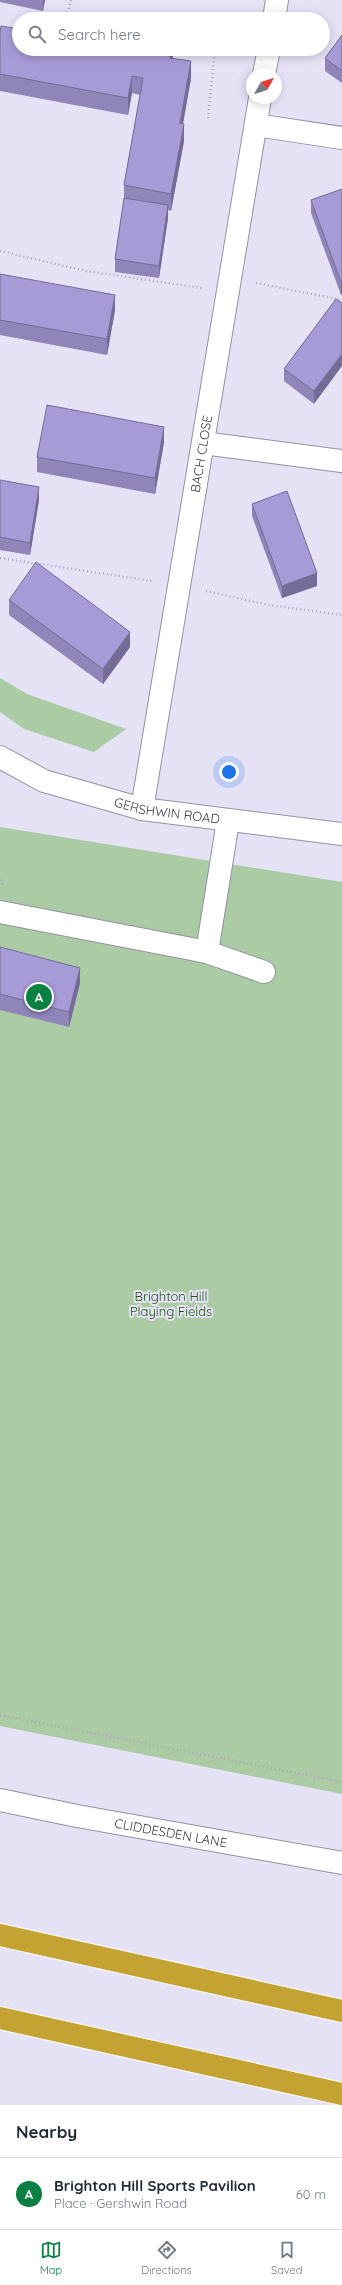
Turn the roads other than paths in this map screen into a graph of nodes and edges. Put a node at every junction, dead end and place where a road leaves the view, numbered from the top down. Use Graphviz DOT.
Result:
graph roads {
  1 [pos="277,0"];
  2 [pos="275,12"];
  3 [pos="268,56"];
  4 [pos="265,68"];
  5 [pos="259,104"];
  6 [pos="256,126"];
  7 [pos="342,138"];
  8 [pos="203,443"];
  9 [pos="342,461"];
  10 [pos="0,757"];
  11 [pos="142,809"];
  12 [pos="228,821"];
  13 [pos="342,834"];
  14 [pos="0,912"];
  15 [pos="207,952"];
  16 [pos="264,972"];
  17 [pos="0,1800"];
  18 [pos="342,1863"];
  19 [pos="0,1935"];
  20 [pos="342,2011"];
  21 [pos="0,2018"];
  22 [pos="342,2094"];
  1 -- 2 [label="street"];
  3 -- 4 [label="street"];
  5 -- 6 [label="street, BACH CLOSE"];
  6 -- 7 [label="street"];
  6 -- 8 [label="street, BACH CLOSE"];
  8 -- 9 [label="street"];
  8 -- 11 [label="street, BACH CLOSE"];
  10 -- 11 [label="street, GERSHWIN ROAD"];
  11 -- 12 [label="street, GERSHWIN ROAD"];
  12 -- 13 [label="street, GERSHWIN ROAD"];
  12 -- 15 [label="street"];
  14 -- 15 [label="street"];
  15 -- 16 [label="street"];
  17 -- 18 [label="street, CLIDDESDEN LANE"];
  19 -- 20 [label="highway"];
  21 -- 22 [label="highway"];
}
